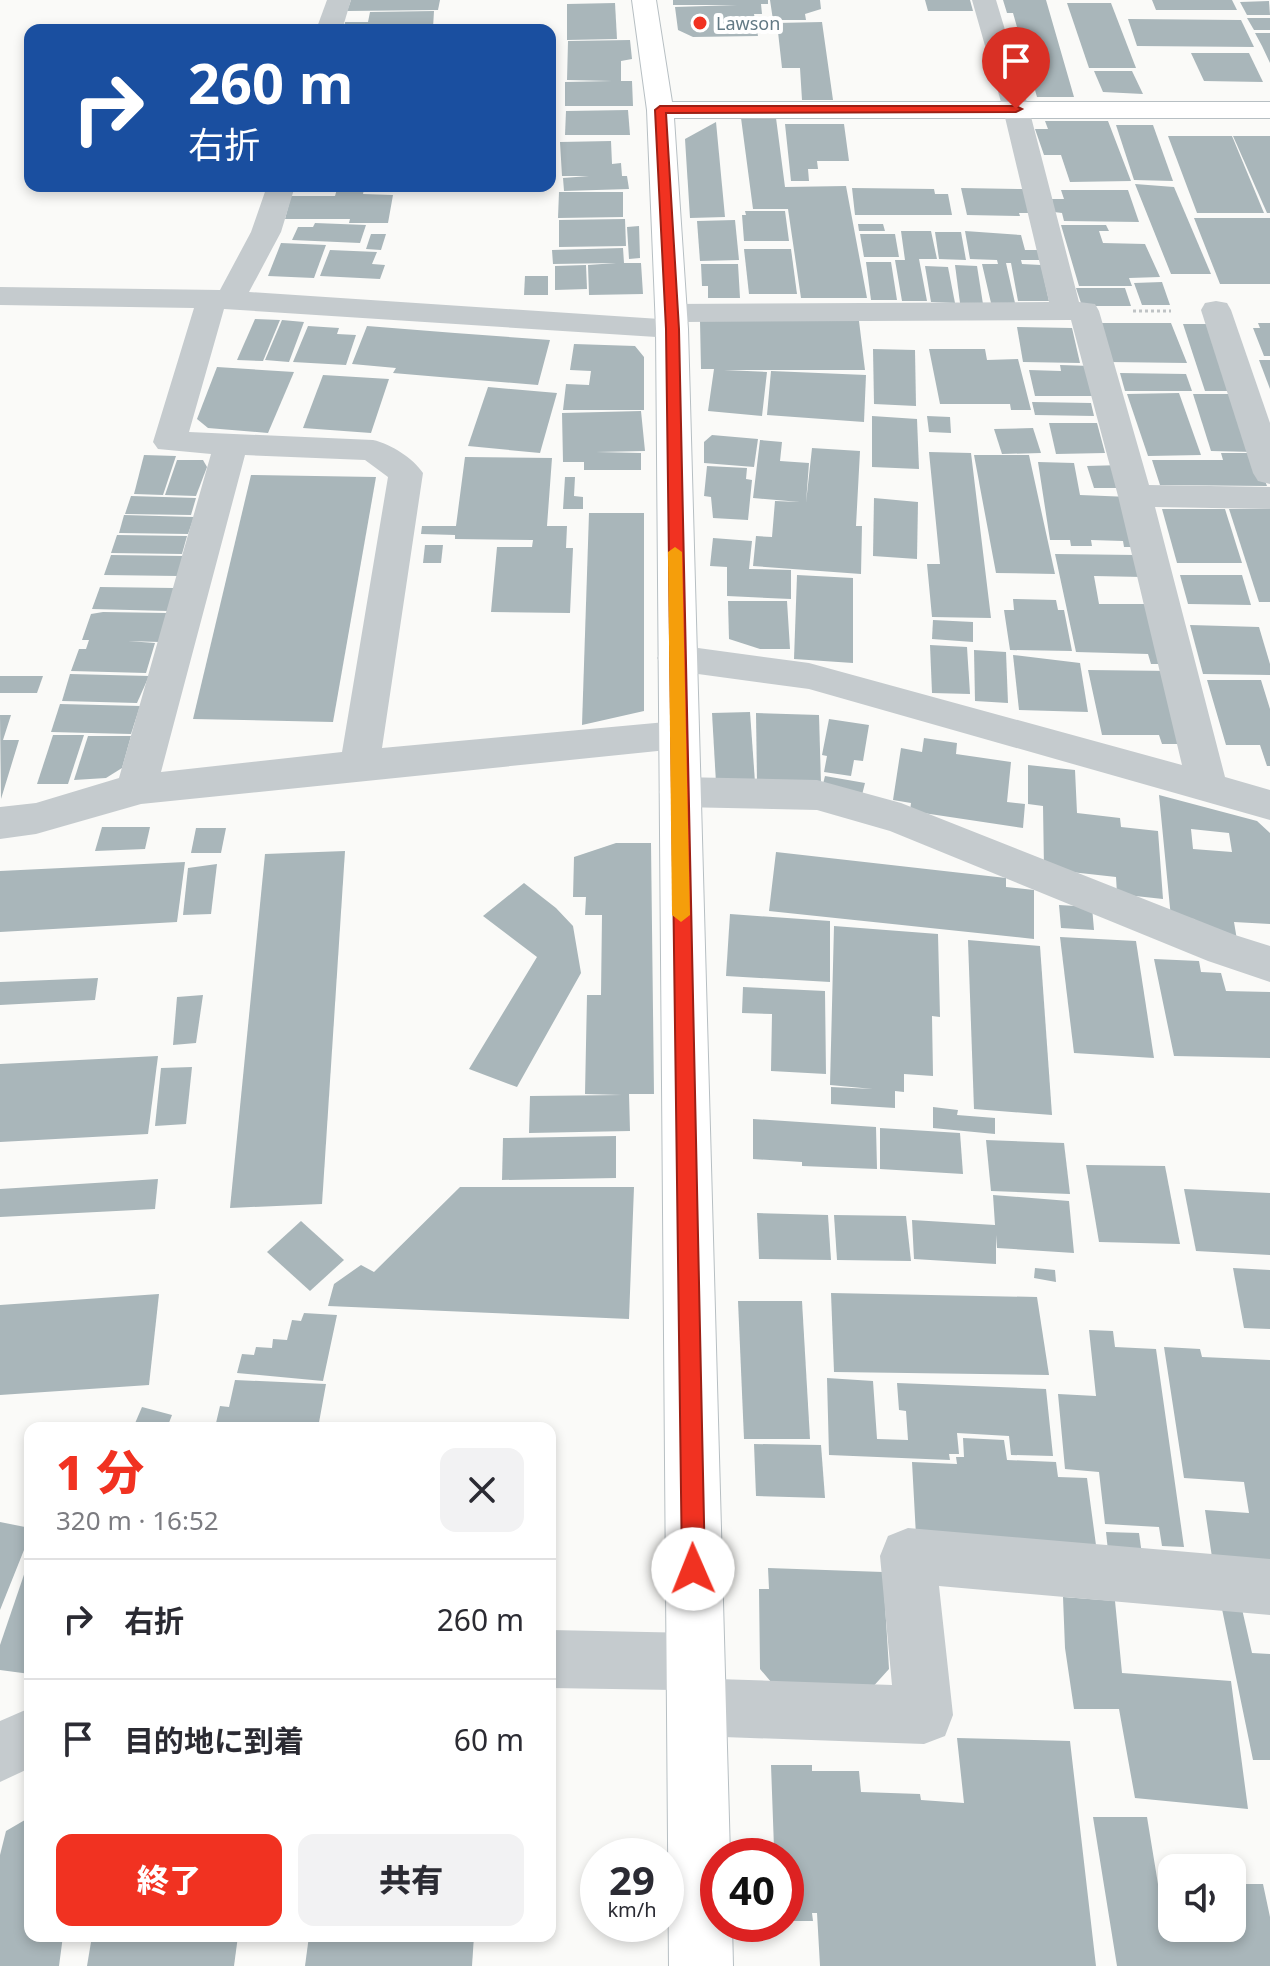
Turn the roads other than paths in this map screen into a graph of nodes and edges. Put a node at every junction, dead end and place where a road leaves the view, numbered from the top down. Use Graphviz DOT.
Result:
graph roads {
  1 [pos="339,0"];
  2 [pos="644,0"];
  3 [pos="984,0"];
  4 [pos="331,24"];
  5 [pos="1016,109"];
  6 [pos="660,110"];
  7 [pos="1270,110"];
  8 [pos="279,192"];
  9 [pos="0,296"];
  10 [pos="221,299"];
  11 [pos="1216,310"];
  12 [pos="1075,311"];
  13 [pos="672,321"];
  14 [pos="1258,398"];
  15 [pos="231,444"];
  16 [pos="1270,473"];
  17 [pos="1135,496"];
  18 [pos="1270,498"];
  19 [pos="676,658"];
  20 [pos="677,735"];
  21 [pos="360,764"];
  22 [pos="1207,787"];
  23 [pos="136,790"];
  24 [pos="679,792"];
  25 [pos="1270,805"];
  26 [pos="0,823"];
  27 [pos="1270,964"];
  28 [pos="1270,1587"];
  29 [pos="556,1660"];
  30 [pos="696,1684"];
  31 [pos="24,1740"];
  32 [pos="0,1752"];
  33 [pos="701,1966"];
  1 -- 4 [label="street"];
  2 -- 6 [label="street"];
  3 -- 5 [label="street"];
  5 -- 6 [label="street"];
  5 -- 7 [label="street"];
  5 -- 12 [label="street"];
  6 -- 13 [label="street"];
  8 -- 10 [label="street"];
  9 -- 10 [label="street"];
  10 -- 13 [label="street"];
  10 -- 15 [label="street"];
  11 -- 14 [label="street"];
  12 -- 13 [label="street"];
  12 -- 17 [label="street"];
  13 -- 19 [label="street"];
  14 -- 16 [label="street"];
  15 -- 21 [label="street"];
  15 -- 23 [label="street"];
  17 -- 18 [label="street"];
  17 -- 22 [label="street"];
  19 -- 20 [label="street"];
  19 -- 22 [label="street"];
  20 -- 21 [label="street"];
  20 -- 24 [label="street"];
  21 -- 23 [label="street"];
  22 -- 25 [label="street"];
  23 -- 26 [label="street"];
  24 -- 27 [label="street"];
  24 -- 30 [label="street"];
  28 -- 30 [label="street"];
  29 -- 30 [label="street"];
  30 -- 33 [label="street"];
  31 -- 32 [label="street"];
}
